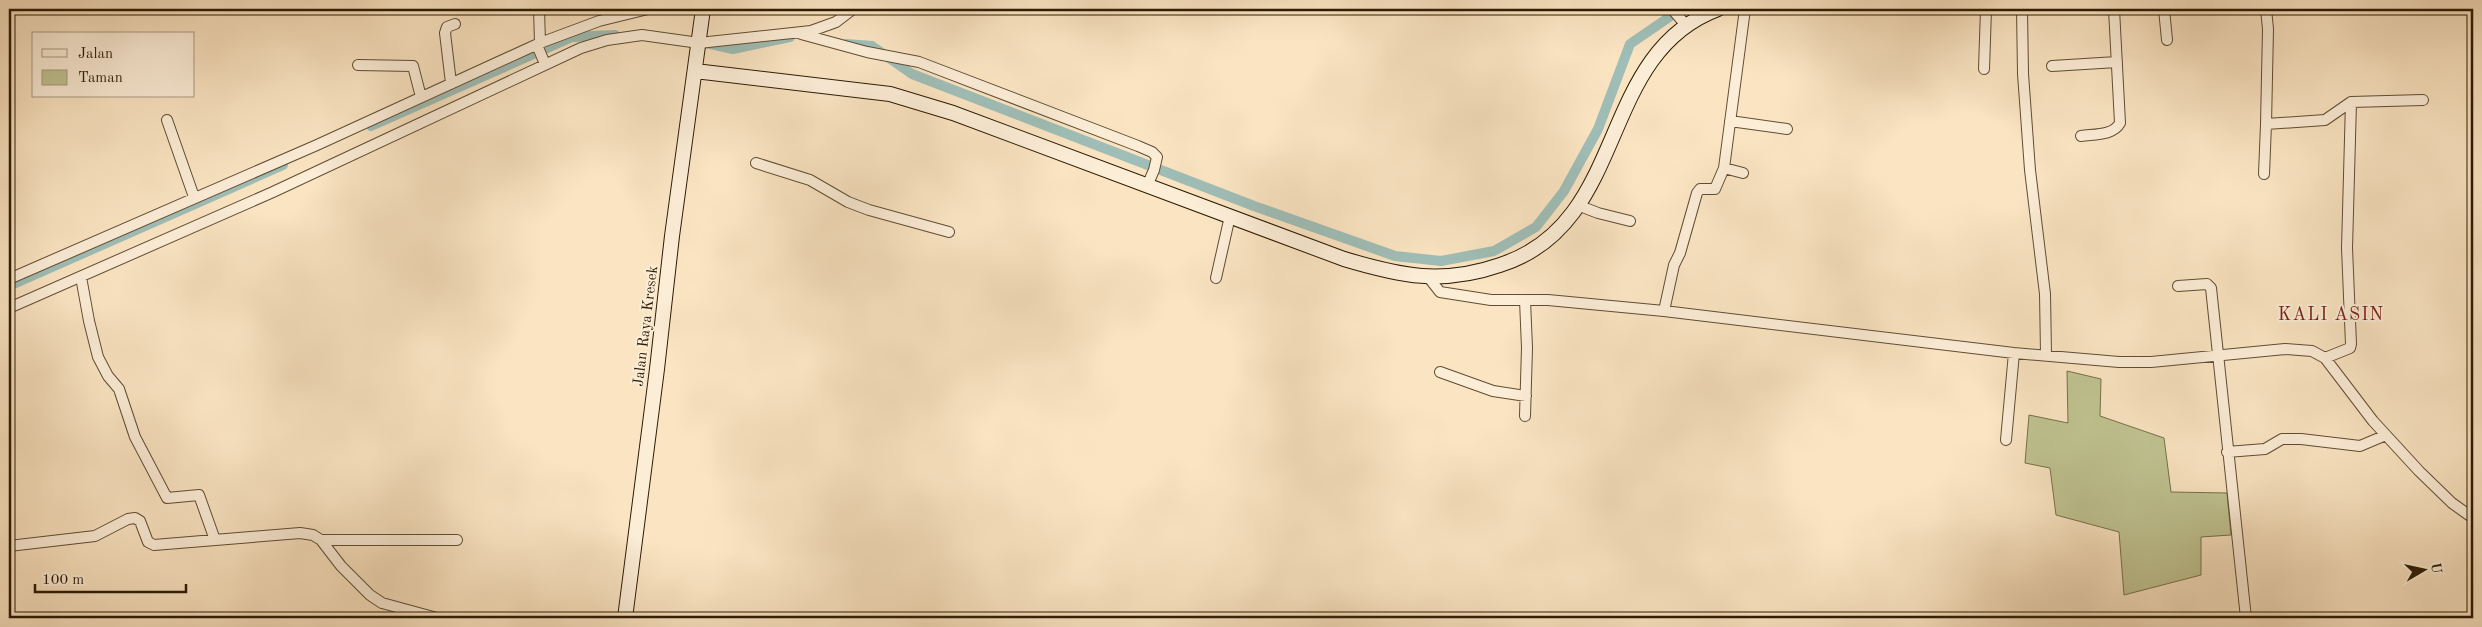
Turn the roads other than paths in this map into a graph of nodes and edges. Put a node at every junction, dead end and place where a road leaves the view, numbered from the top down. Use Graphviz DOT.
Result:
graph roads {
  1 [pos="539,9"];
  2 [pos="648,9"];
  3 [pos="853,9"];
  4 [pos="1672,9"];
  5 [pos="1718,9"];
  6 [pos="1745,9"];
  7 [pos="1986,9"];
  8 [pos="2022,9"];
  9 [pos="2114,9"];
  10 [pos="2164,9"];
  11 [pos="2266,9"];
  12 [pos="703,14"];
  13 [pos="1682,21"];
  14 [pos="455,24"];
  15 [pos="798,33"];
  16 [pos="700,40"];
  17 [pos="2167,40"];
  18 [pos="540,52"];
  19 [pos="2117,62"];
  20 [pos="358,65"];
  21 [pos="2052,66"];
  22 [pos="1984,68"];
  23 [pos="695,71"];
  24 [pos="451,83"];
  25 [pos="421,97"];
  26 [pos="2423,100"];
  27 [pos="2351,102"];
  28 [pos="167,120"];
  29 [pos="1730,121"];
  30 [pos="2266,124"];
  31 [pos="1787,130"];
  32 [pos="2081,136"];
  33 [pos="756,163"];
  34 [pos="1724,168"];
  35 [pos="1743,173"];
  36 [pos="2264,174"];
  37 [pos="1147,186"];
  38 [pos="194,197"];
  39 [pos="1580,206"];
  40 [pos="1230,216"];
  41 [pos="1630,221"];
  42 [pos="948,232"];
  43 [pos="81,277"];
  44 [pos="1216,278"];
  45 [pos="1429,278"];
  46 [pos="9,279"];
  47 [pos="2178,286"];
  48 [pos="1525,300"];
  49 [pos="9,308"];
  50 [pos="1664,311"];
  51 [pos="2014,353"];
  52 [pos="2046,354"];
  53 [pos="2218,356"];
  54 [pos="2325,358"];
  55 [pos="1440,372"];
  56 [pos="1526,396"];
  57 [pos="1525,416"];
  58 [pos="2386,435"];
  59 [pos="2006,440"];
  60 [pos="2227,452"];
  61 [pos="2473,518"];
  62 [pos="215,540"];
  63 [pos="321,540"];
  64 [pos="456,540"];
  65 [pos="9,546"];
  66 [pos="436,618"];
  67 [pos="625,618"];
  68 [pos="2246,618"];
  1 -- 18 [label="street"];
  2 -- 18 [label="street"];
  3 -- 15 [label="street"];
  4 -- 13 [label="street"];
  5 -- 13 [label="main road"];
  6 -- 29 [label="street"];
  7 -- 22 [label="street"];
  8 -- 52 [label="street"];
  9 -- 19 [label="street"];
  10 -- 17 [label="street"];
  11 -- 30 [label="street"];
  12 -- 16 [label="main road, Jalan Raya Kresek"];
  13 -- 39 [label="main road"];
  14 -- 24 [label="street"];
  15 -- 16 [label="street"];
  15 -- 37 [label="street"];
  16 -- 18 [label="street"];
  16 -- 23 [label="main road, Jalan Raya Kresek"];
  18 -- 24 [label="street"];
  18 -- 43 [label="street"];
  19 -- 21 [label="street"];
  19 -- 32 [label="street"];
  20 -- 25 [label="street"];
  23 -- 37 [label="main road"];
  23 -- 67 [label="main road, Jalan Raya Kresek"];
  24 -- 25 [label="street"];
  25 -- 38 [label="street"];
  26 -- 27 [label="street"];
  27 -- 30 [label="street"];
  27 -- 54 [label="street"];
  28 -- 38 [label="street"];
  29 -- 31 [label="street"];
  29 -- 34 [label="street"];
  30 -- 36 [label="street"];
  33 -- 42 [label="street"];
  34 -- 35 [label="street"];
  34 -- 50 [label="street"];
  37 -- 40 [label="main road"];
  38 -- 46 [label="street"];
  39 -- 41 [label="street"];
  39 -- 45 [label="main road"];
  40 -- 44 [label="street"];
  40 -- 45 [label="main road"];
  43 -- 49 [label="street"];
  43 -- 62 [label="street"];
  45 -- 48 [label="street"];
  47 -- 53 [label="street"];
  48 -- 50 [label="street"];
  48 -- 56 [label="street"];
  50 -- 51 [label="street"];
  51 -- 52 [label="street"];
  51 -- 59 [label="street"];
  52 -- 53 [label="street"];
  53 -- 54 [label="street"];
  53 -- 60 [label="street"];
  54 -- 58 [label="street"];
  55 -- 56 [label="street"];
  56 -- 57 [label="street"];
  58 -- 60 [label="street"];
  58 -- 61 [label="street"];
  60 -- 68 [label="street"];
  62 -- 63 [label="street"];
  62 -- 65 [label="street"];
  63 -- 64 [label="street"];
  63 -- 66 [label="street"];
}
